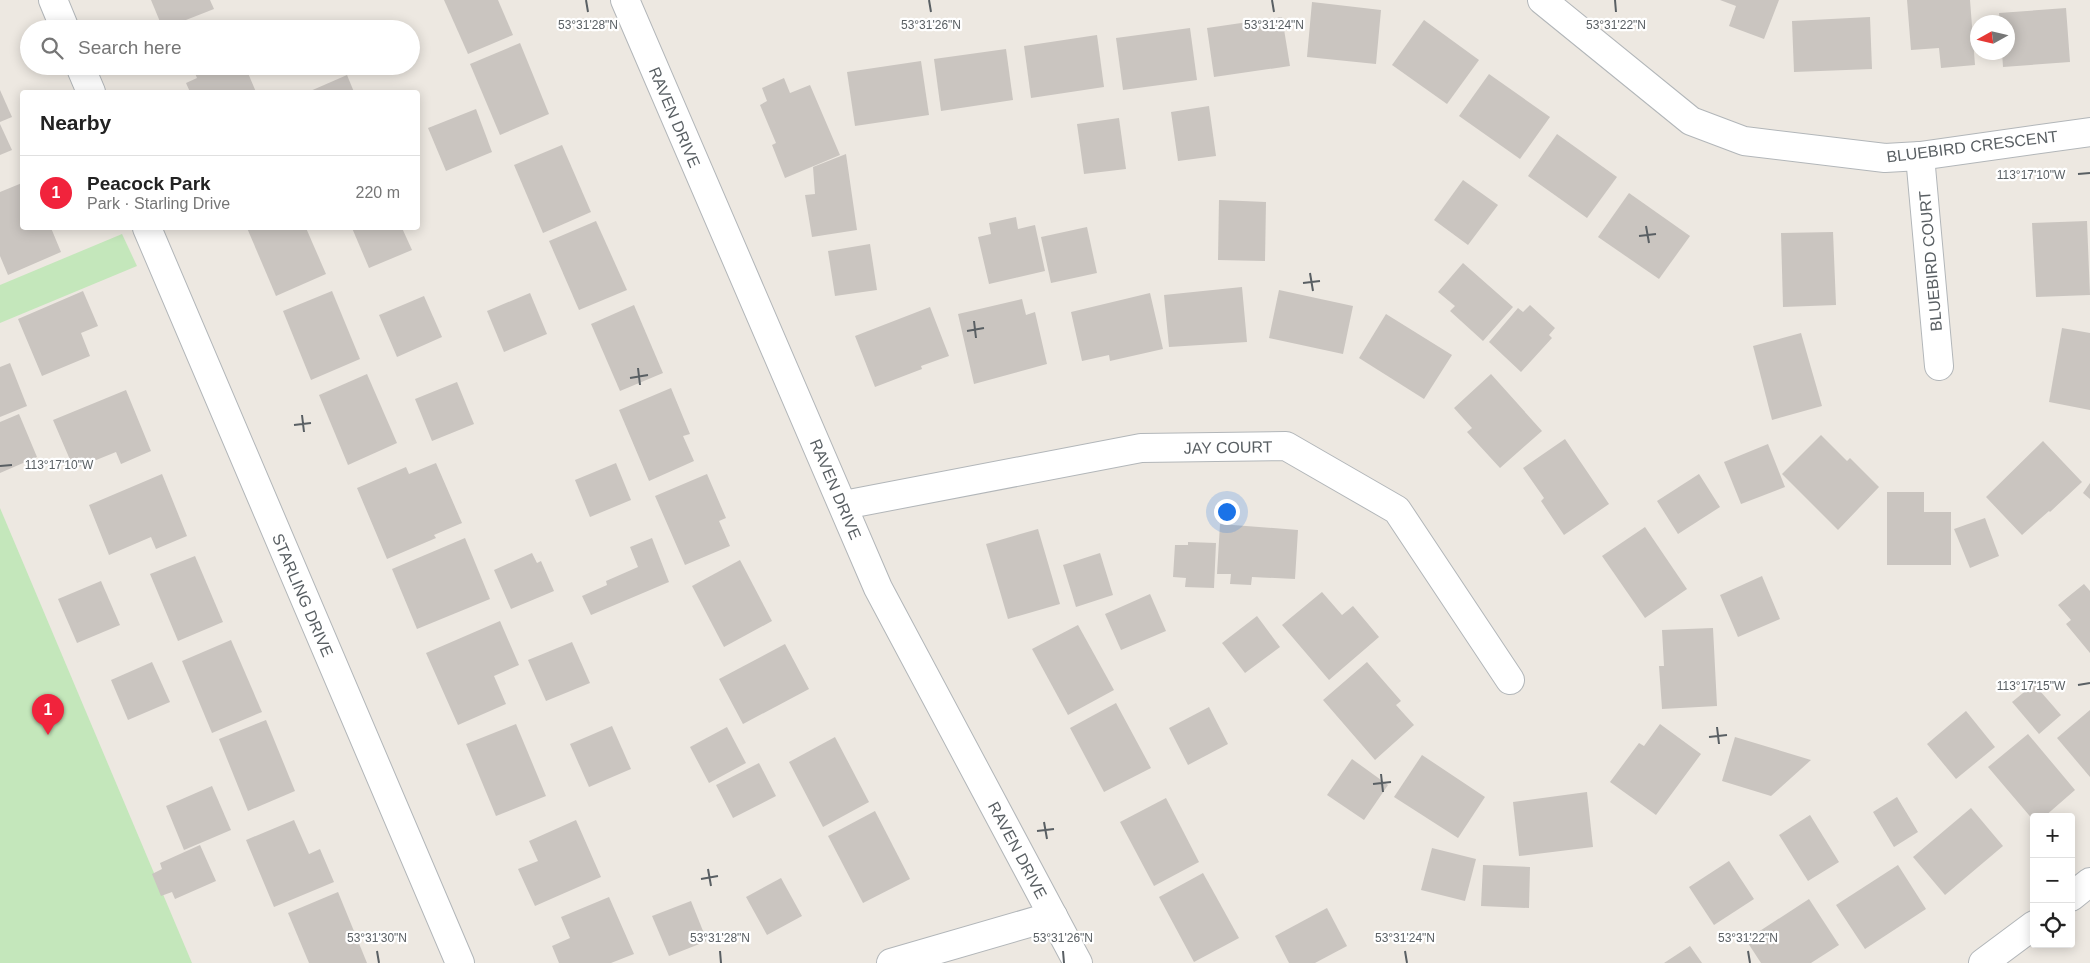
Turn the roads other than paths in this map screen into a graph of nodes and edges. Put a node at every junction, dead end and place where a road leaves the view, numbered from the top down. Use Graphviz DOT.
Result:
graph roads {
  1 [pos="53,0"];
  2 [pos="1542,0"];
  3 [pos="629,1"];
  4 [pos="61,20"];
  5 [pos="84,75"];
  6 [pos="90,90"];
  7 [pos="2090,132"];
  8 [pos="1920,156"];
  9 [pos="148,230"];
  10 [pos="1939,366"];
  11 [pos="844,505"];
  12 [pos="1510,680"];
  13 [pos="2090,882"];
  14 [pos="2075,894"];
  15 [pos="1053,916"];
  16 [pos="2030,928"];
  17 [pos="460,963"];
  18 [pos="891,963"];
  19 [pos="1078,963"];
  20 [pos="1983,963"];
  1 -- 4 [label="street"];
  2 -- 8 [label="street, BLUEBIRD CRESCENT"];
  3 -- 11 [label="street, RAVEN DRIVE"];
  5 -- 6 [label="street"];
  7 -- 8 [label="street, BLUEBIRD CRESCENT"];
  8 -- 10 [label="street, BLUEBIRD COURT"];
  9 -- 17 [label="street, STARLING DRIVE"];
  11 -- 12 [label="street, JAY COURT"];
  11 -- 15 [label="street, RAVEN DRIVE"];
  13 -- 14 [label="street"];
  15 -- 18 [label="street"];
  15 -- 19 [label="street, RAVEN DRIVE"];
  16 -- 20 [label="street"];
}
